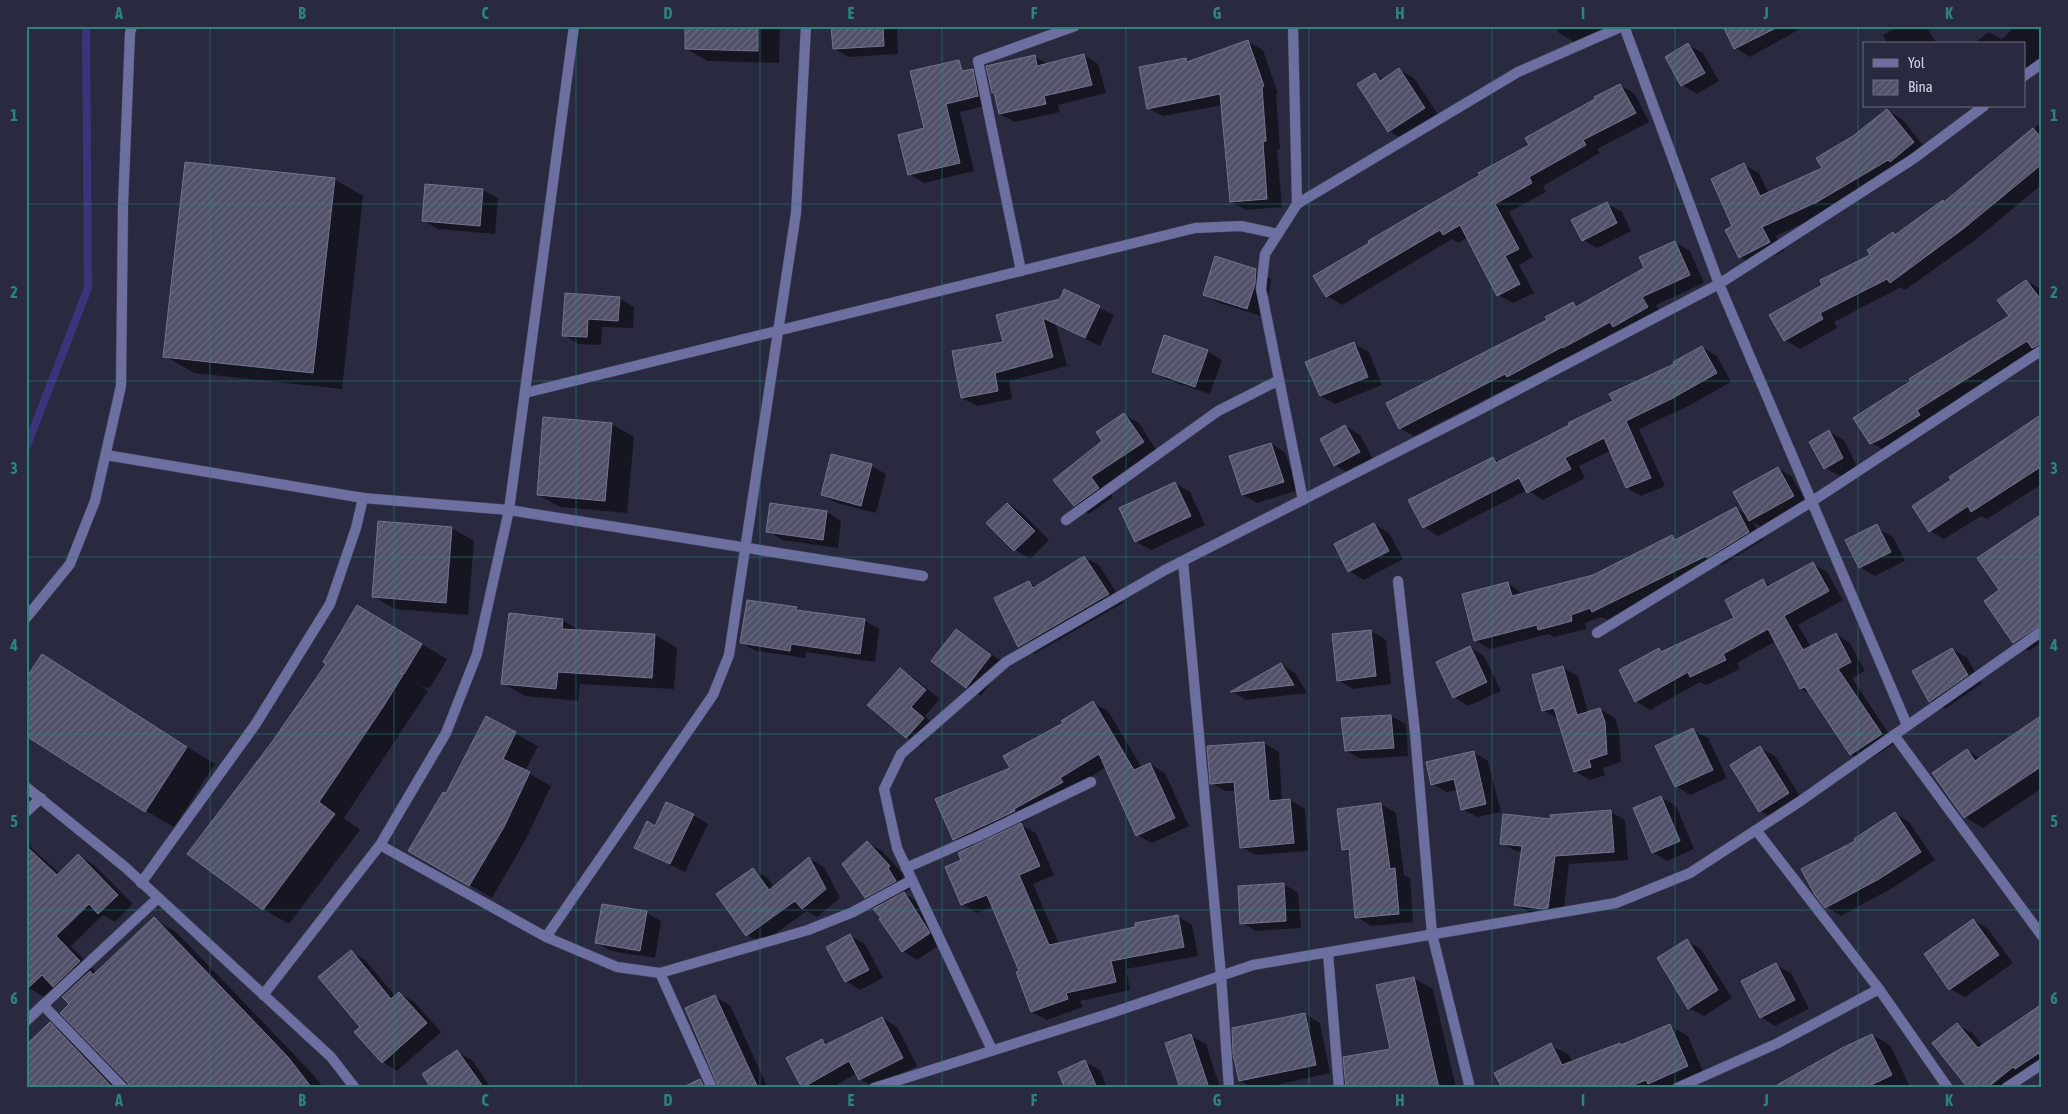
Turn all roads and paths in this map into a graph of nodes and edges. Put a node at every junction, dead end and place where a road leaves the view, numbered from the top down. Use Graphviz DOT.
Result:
graph roads {
  1 [pos="132,26"];
  2 [pos="574,26"];
  3 [pos="806,26"];
  4 [pos="1075,26"];
  5 [pos="1293,26"];
  6 [pos="1624,26"];
  7 [pos="2042,63"];
  8 [pos="2026,75"];
  9 [pos="1981,108"];
  10 [pos="1297,204"];
  11 [pos="1278,234"];
  12 [pos="1021,271"];
  13 [pos="1719,284"];
  14 [pos="779,330"];
  15 [pos="2042,350"];
  16 [pos="1279,380"];
  17 [pos="526,393"];
  18 [pos="106,455"];
  19 [pos="363,498"];
  20 [pos="1303,500"];
  21 [pos="1811,502"];
  22 [pos="509,510"];
  23 [pos="1066,520"];
  24 [pos="747,548"];
  25 [pos="1183,561"];
  26 [pos="923,576"];
  27 [pos="1398,581"];
  28 [pos="26,618"];
  29 [pos="2042,631"];
  30 [pos="1596,634"];
  31 [pos="1907,726"];
  32 [pos="1894,735"];
  33 [pos="1091,782"];
  34 [pos="26,787"];
  35 [pos="40,798"];
  36 [pos="26,812"];
  37 [pos="1756,830"];
  38 [pos="380,845"];
  39 [pos="906,868"];
  40 [pos="912,880"];
  41 [pos="141,883"];
  42 [pos="158,898"];
  43 [pos="1432,934"];
  44 [pos="2042,936"];
  45 [pos="546,937"];
  46 [pos="1328,952"];
  47 [pos="660,972"];
  48 [pos="1221,976"];
  49 [pos="1879,989"];
  50 [pos="263,995"];
  51 [pos="43,1005"];
  52 [pos="26,1021"];
  53 [pos="992,1050"];
  54 [pos="2042,1064"];
  55 [pos="123,1088"];
  56 [pos="356,1088"];
  57 [pos="712,1088"];
  58 [pos="874,1088"];
  59 [pos="1229,1088"];
  60 [pos="1339,1088"];
  61 [pos="1470,1088"];
  62 [pos="1677,1088"];
  63 [pos="1948,1088"];
  64 [pos="2006,1088"];
  1 -- 18 [label="street"];
  2 -- 17 [label="street"];
  3 -- 14 [label="street"];
  4 -- 12 [label="street"];
  5 -- 10 [label="street"];
  6 -- 10 [label="street"];
  6 -- 13 [label="street"];
  7 -- 8 [label="street"];
  9 -- 13 [label="street"];
  10 -- 11 [label="street"];
  11 -- 12 [label="street"];
  11 -- 16 [label="street"];
  12 -- 14 [label="street"];
  13 -- 20 [label="street"];
  13 -- 21 [label="street"];
  14 -- 17 [label="street"];
  14 -- 24 [label="street"];
  15 -- 21 [label="street"];
  16 -- 20 [label="street"];
  16 -- 23 [label="street"];
  17 -- 22 [label="street"];
  18 -- 19 [label="street"];
  18 -- 28 [label="street"];
  19 -- 22 [label="street"];
  19 -- 41 [label="street"];
  20 -- 25 [label="street"];
  21 -- 30 [label="street"];
  21 -- 31 [label="street"];
  22 -- 24 [label="street"];
  22 -- 38 [label="street"];
  24 -- 26 [label="street"];
  24 -- 45 [label="street"];
  25 -- 39 [label="street"];
  25 -- 48 [label="street"];
  27 -- 43 [label="street"];
  29 -- 31 [label="street"];
  31 -- 32 [label="street"];
  32 -- 37 [label="street"];
  32 -- 44 [label="street"];
  33 -- 39 [label="street"];
  34 -- 35 [label="street"];
  35 -- 36 [label="street"];
  35 -- 41 [label="street"];
  37 -- 43 [label="street"];
  37 -- 49 [label="street"];
  38 -- 45 [label="street"];
  38 -- 50 [label="street"];
  39 -- 40 [label="street"];
  40 -- 47 [label="street"];
  40 -- 53 [label="street"];
  41 -- 42 [label="street"];
  42 -- 50 [label="street"];
  42 -- 51 [label="street"];
  43 -- 46 [label="street"];
  43 -- 61 [label="street"];
  45 -- 47 [label="street"];
  46 -- 48 [label="street"];
  46 -- 60 [label="street"];
  47 -- 57 [label="street"];
  48 -- 53 [label="street"];
  48 -- 59 [label="street"];
  49 -- 62 [label="street"];
  49 -- 63 [label="street"];
  50 -- 56 [label="street"];
  51 -- 52 [label="street"];
  51 -- 55 [label="street"];
  53 -- 58 [label="street"];
  54 -- 64 [label="street"];
}
